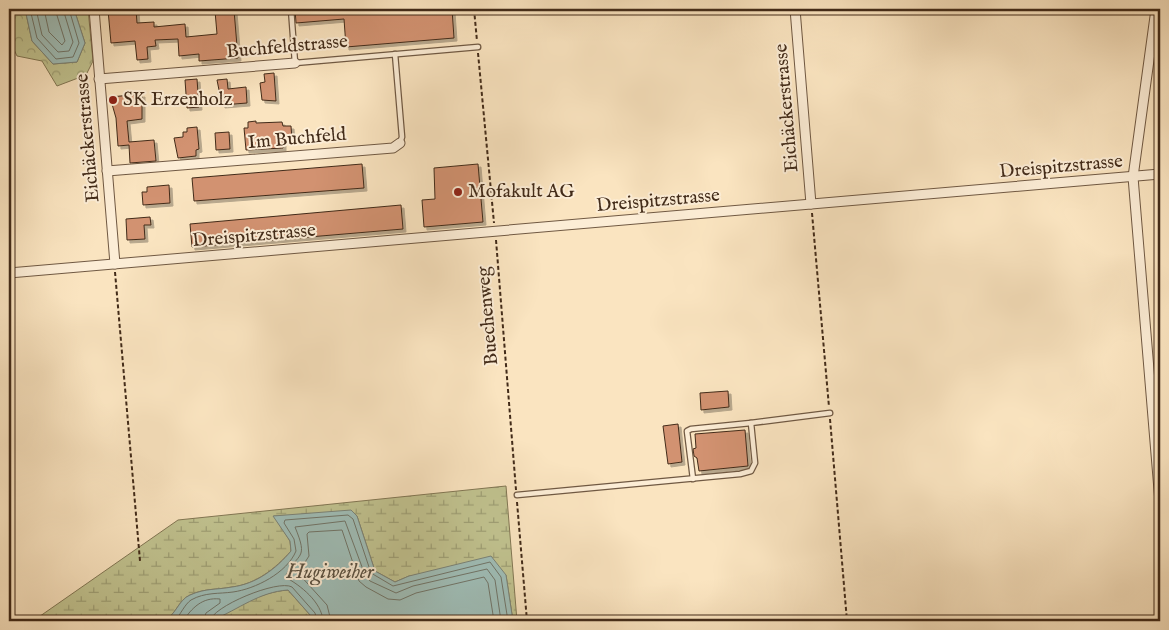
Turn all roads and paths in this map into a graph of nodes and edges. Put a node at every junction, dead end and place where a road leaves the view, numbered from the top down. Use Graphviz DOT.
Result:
graph roads {
  1 [pos="94,9"];
  2 [pos="291,9"];
  3 [pos="474,9"];
  4 [pos="795,9"];
  5 [pos="1156,9"];
  6 [pos="478,48"];
  7 [pos="394,54"];
  8 [pos="295,63"];
  9 [pos="99,79"];
  10 [pos="400,143"];
  11 [pos="107,171"];
  12 [pos="1160,174"];
  13 [pos="1133,177"];
  14 [pos="812,204"];
  15 [pos="495,231"];
  16 [pos="115,264"];
  17 [pos="9,273"];
  18 [pos="830,413"];
  19 [pos="750,423"];
  20 [pos="693,479"];
  21 [pos="517,495"];
  22 [pos="1160,502"];
  23 [pos="140,561"];
  24 [pos="527,621"];
  1 -- 9 [label="street, Eichäckerstrasse"];
  2 -- 8 [label="lane"];
  3 -- 6 [label="path, Buechenweg"];
  4 -- 14 [label="street, Eichäckerstrasse"];
  5 -- 13 [label="street"];
  6 -- 7 [label="lane, Buchfeldstrasse"];
  6 -- 15 [label="path, Buechenweg"];
  7 -- 8 [label="lane, Buchfeldstrasse"];
  7 -- 10 [label="lane, Im Buchfeld"];
  8 -- 9 [label="street, Buchfeldstrasse"];
  9 -- 11 [label="street, Eichäckerstrasse"];
  10 -- 11 [label="street, Im Buchfeld"];
  11 -- 16 [label="street, Eichäckerstrasse"];
  12 -- 13 [label="street, Dreispitzstrasse"];
  13 -- 14 [label="street, Dreispitzstrasse"];
  13 -- 22 [label="street"];
  14 -- 15 [label="street, Dreispitzstrasse"];
  15 -- 16 [label="street, Dreispitzstrasse"];
  15 -- 21 [label="path, Buechenweg"];
  16 -- 17 [label="street, Dreispitzstrasse"];
  16 -- 23 [label="path"];
  18 -- 19 [label="lane"];
  19 -- 20 [label="lane"];
  19 -- 20 [label="lane"];
  20 -- 21 [label="lane"];
  21 -- 24 [label="path, Buechenweg"];
}
